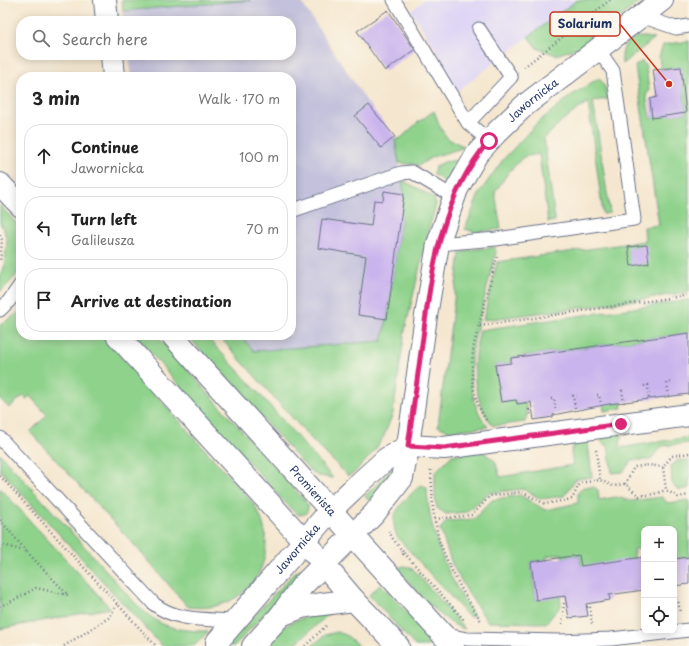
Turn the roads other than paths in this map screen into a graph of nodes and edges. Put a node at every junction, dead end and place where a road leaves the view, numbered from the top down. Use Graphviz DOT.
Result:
graph roads {
  1 [pos="105,0"];
  2 [pos="394,0"];
  3 [pos="662,0"];
  4 [pos="107,16"];
  5 [pos="641,16"];
  6 [pos="689,26"];
  7 [pos="479,29"];
  8 [pos="598,49"];
  9 [pos="112,60"];
  10 [pos="114,72"];
  11 [pos="468,123"];
  12 [pos="489,141"];
  13 [pos="0,184"];
  14 [pos="454,197"];
  15 [pos="16,201"];
  16 [pos="296,209"];
  17 [pos="438,244"];
  18 [pos="16,293"];
  19 [pos="10,304"];
  20 [pos="122,340"];
  21 [pos="176,340"];
  22 [pos="689,415"];
  23 [pos="0,438"];
  24 [pos="408,446"];
  25 [pos="330,511"];
  26 [pos="353,535"];
  27 [pos="304,541"];
  28 [pos="324,564"];
  29 [pos="354,600"];
  30 [pos="281,615"];
  31 [pos="234,621"];
  32 [pos="435,626"];
  33 [pos="689,630"];
  34 [pos="561,638"];
  35 [pos="519,643"];
  36 [pos="217,646"];
  37 [pos="253,646"];
  38 [pos="398,646"];
  39 [pos="453,646"];
  1 -- 4 [label="street"];
  2 -- 11 [label="lane"];
  3 -- 5 [label="street, Jawornicka"];
  5 -- 6 [label="lane"];
  5 -- 8 [label="street, Jawornicka"];
  7 -- 11 [label="lane"];
  8 -- 12 [label="street, Jawornicka"];
  8 -- 17 [label="lane"];
  9 -- 10 [label="street"];
  11 -- 12 [label="lane"];
  12 -- 14 [label="street, Jawornicka"];
  13 -- 15 [label="street"];
  14 -- 16 [label="lane"];
  14 -- 17 [label="street, Jawornicka"];
  17 -- 24 [label="street, Jawornicka"];
  18 -- 19 [label="lane"];
  20 -- 27 [label="street"];
  21 -- 25 [label="street, Promienista"];
  22 -- 24 [label="street"];
  23 -- 31 [label="lane"];
  24 -- 25 [label="street, Jawornicka"];
  24 -- 26 [label="street, Jawornicka"];
  25 -- 26 [label="street, Promienista"];
  25 -- 27 [label="street, Jawornicka"];
  26 -- 28 [label="street, Jawornicka"];
  26 -- 32 [label="street, Promienista"];
  27 -- 28 [label="street"];
  27 -- 31 [label="street, Jawornicka"];
  28 -- 29 [label="street"];
  28 -- 30 [label="street, Jawornicka"];
  29 -- 30 [label="street"];
  29 -- 38 [label="street"];
  30 -- 37 [label="street, Jawornicka"];
  31 -- 36 [label="street, Jawornicka"];
  32 -- 35 [label="lane"];
  32 -- 39 [label="street, Promienista"];
  33 -- 34 [label="lane"];
  34 -- 35 [label="lane"];
}
